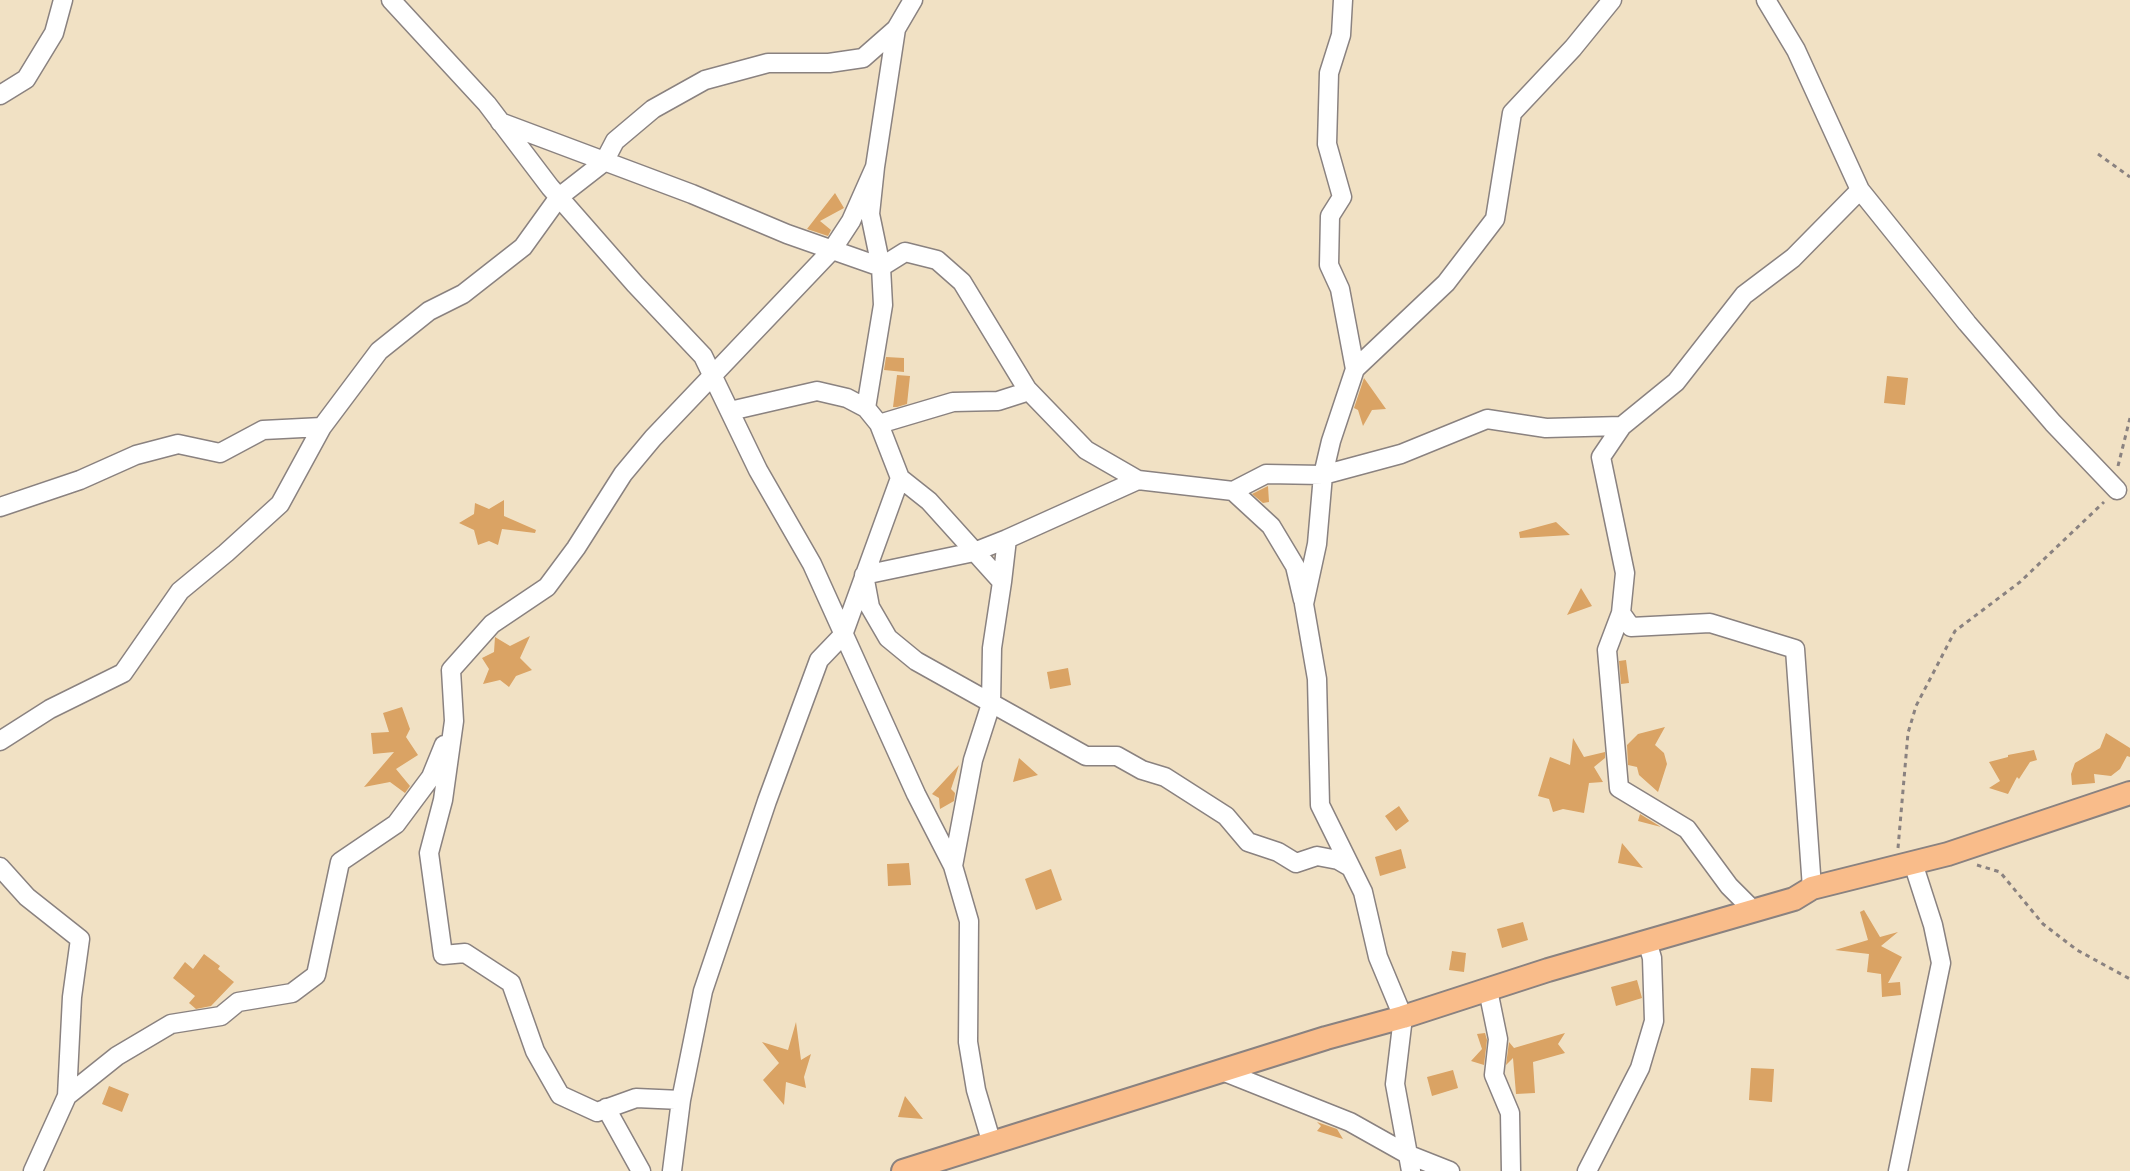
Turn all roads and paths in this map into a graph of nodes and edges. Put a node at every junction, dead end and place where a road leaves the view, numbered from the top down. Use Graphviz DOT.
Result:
graph roads {
  1 [pos="63,0"];
  2 [pos="391,0"];
  3 [pos="914,0"];
  4 [pos="1343,0"];
  5 [pos="1612,0"];
  6 [pos="1766,0"];
  7 [pos="896,29"];
  8 [pos="0,95"];
  9 [pos="500,122"];
  10 [pos="2098,154"];
  11 [pos="604,162"];
  12 [pos="875,167"];
  13 [pos="2130,177"];
  14 [pos="1860,190"];
  15 [pos="560,197"];
  16 [pos="832,250"];
  17 [pos="881,267"];
  18 [pos="1355,369"];
  19 [pos="713,377"];
  20 [pos="1027,389"];
  21 [pos="866,408"];
  22 [pos="729,411"];
  23 [pos="2130,418"];
  24 [pos="879,424"];
  25 [pos="1622,426"];
  26 [pos="322,427"];
  27 [pos="1323,475"];
  28 [pos="900,478"];
  29 [pos="1138,480"];
  30 [pos="2117,490"];
  31 [pos="1233,491"];
  32 [pos="0,507"];
  33 [pos="1007,539"];
  34 [pos="974,552"];
  35 [pos="864,575"];
  36 [pos="1002,582"];
  37 [pos="1304,604"];
  38 [pos="1621,614"];
  39 [pos="843,635"];
  40 [pos="991,704"];
  41 [pos="454,721"];
  42 [pos="0,741"];
  43 [pos="2130,793"];
  44 [pos="1948,854"];
  45 [pos="953,866"];
  46 [pos="1904,866"];
  47 [pos="0,867"];
  48 [pos="1350,867"];
  49 [pos="1812,888"];
  50 [pos="1754,910"];
  51 [pos="1647,942"];
  52 [pos="2130,979"];
  53 [pos="1488,990"];
  54 [pos="1403,1017"];
  55 [pos="1222,1071"];
  56 [pos="67,1095"];
  57 [pos="681,1100"];
  58 [pos="606,1108"];
  59 [pos="992,1144"];
  60 [pos="1409,1163"];
  61 [pos="33,1171"];
  62 [pos="641,1171"];
  63 [pos="672,1171"];
  64 [pos="903,1171"];
  65 [pos="1450,1171"];
  66 [pos="1511,1171"];
  67 [pos="1587,1171"];
  68 [pos="1898,1171"];
  1 -- 8 [label="street"];
  2 -- 9 [label="street"];
  3 -- 7 [label="street"];
  4 -- 18 [label="street"];
  5 -- 18 [label="street"];
  6 -- 14 [label="street"];
  7 -- 11 [label="street"];
  7 -- 12 [label="street"];
  9 -- 11 [label="street"];
  9 -- 15 [label="street"];
  10 -- 13 [label="path"];
  11 -- 15 [label="street"];
  11 -- 16 [label="street"];
  12 -- 16 [label="street"];
  12 -- 17 [label="street"];
  14 -- 25 [label="street"];
  14 -- 30 [label="street"];
  15 -- 19 [label="street"];
  15 -- 26 [label="street"];
  16 -- 17 [label="street"];
  16 -- 19 [label="street"];
  17 -- 20 [label="street"];
  17 -- 21 [label="street"];
  18 -- 27 [label="street"];
  19 -- 22 [label="street"];
  19 -- 41 [label="street"];
  20 -- 24 [label="street"];
  20 -- 29 [label="street"];
  21 -- 22 [label="street"];
  21 -- 24 [label="street"];
  22 -- 39 [label="street"];
  23 -- 30 [label="path"];
  24 -- 28 [label="street"];
  25 -- 27 [label="street"];
  25 -- 38 [label="street"];
  26 -- 32 [label="street"];
  26 -- 42 [label="street"];
  27 -- 31 [label="street"];
  27 -- 37 [label="street"];
  28 -- 34 [label="street"];
  28 -- 35 [label="street"];
  29 -- 31 [label="street"];
  29 -- 33 [label="street"];
  30 -- 46 [label="path"];
  31 -- 37 [label="street"];
  33 -- 34 [label="street"];
  33 -- 36 [label="street"];
  34 -- 35 [label="street"];
  34 -- 36 [label="street"];
  35 -- 39 [label="street"];
  35 -- 40 [label="street"];
  36 -- 40 [label="street"];
  37 -- 48 [label="street"];
  38 -- 49 [label="street"];
  38 -- 50 [label="street"];
  39 -- 45 [label="street"];
  39 -- 57 [label="street"];
  40 -- 45 [label="street"];
  40 -- 48 [label="street"];
  41 -- 56 [label="street"];
  41 -- 58 [label="street"];
  43 -- 44 [label="main road"];
  44 -- 46 [label="main road"];
  44 -- 52 [label="path"];
  45 -- 59 [label="street"];
  46 -- 49 [label="main road"];
  46 -- 68 [label="street"];
  47 -- 56 [label="street"];
  48 -- 54 [label="street"];
  49 -- 50 [label="main road"];
  50 -- 51 [label="main road"];
  51 -- 53 [label="main road"];
  51 -- 67 [label="street"];
  53 -- 54 [label="main road"];
  53 -- 66 [label="street"];
  54 -- 55 [label="main road"];
  54 -- 60 [label="street"];
  55 -- 59 [label="main road"];
  55 -- 60 [label="street"];
  56 -- 61 [label="street"];
  57 -- 58 [label="street"];
  57 -- 63 [label="street"];
  58 -- 62 [label="street"];
  59 -- 64 [label="main road"];
  60 -- 65 [label="street"];
}
